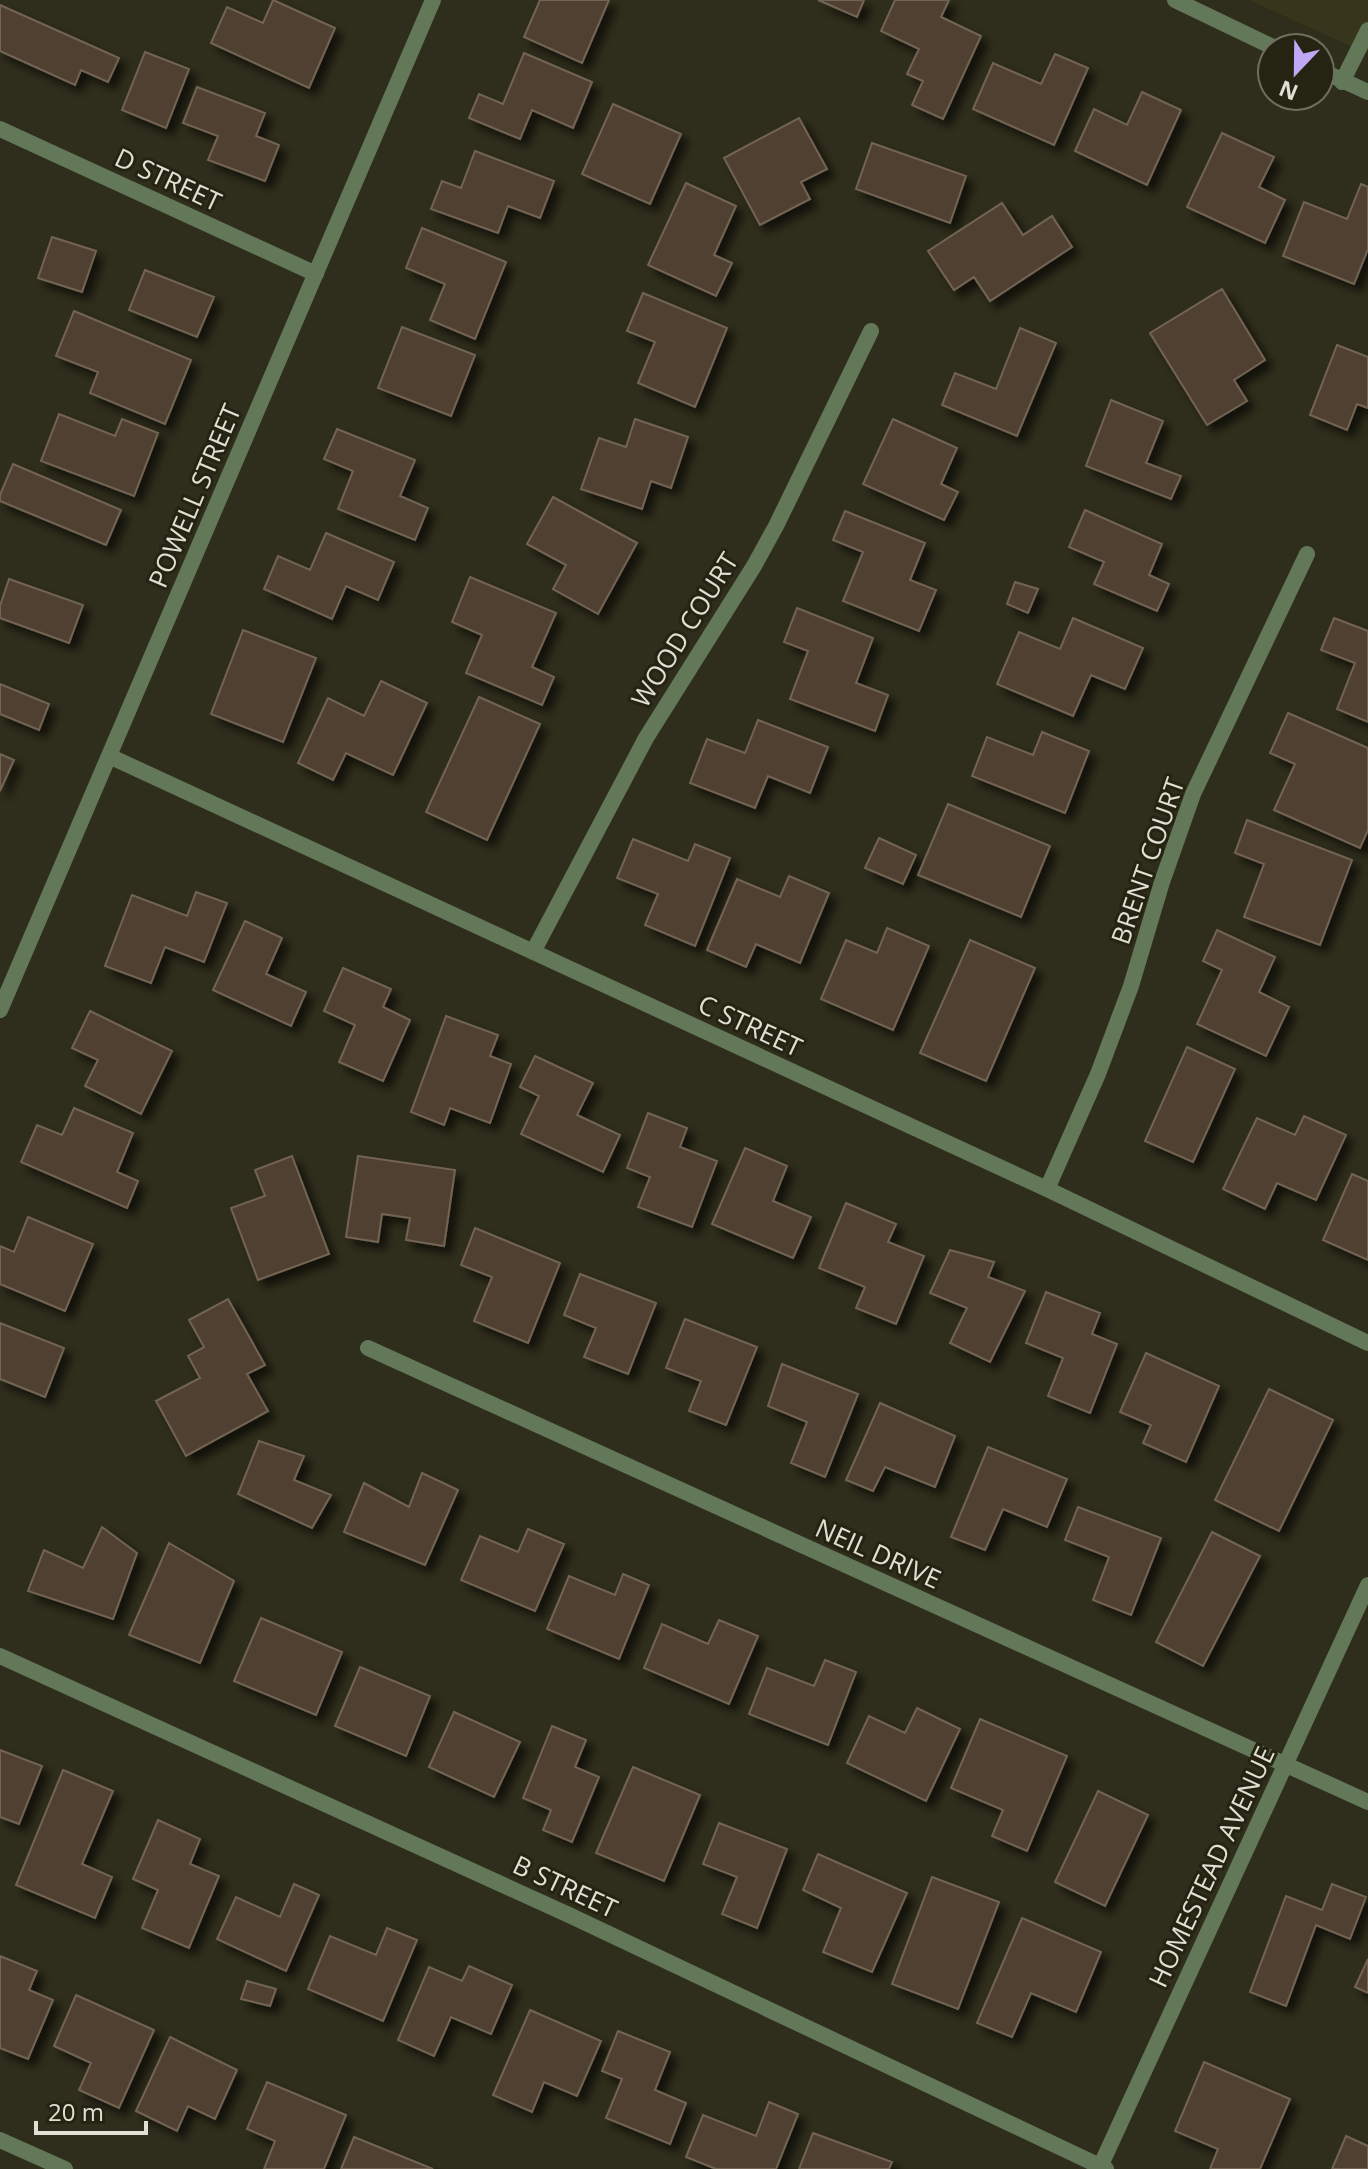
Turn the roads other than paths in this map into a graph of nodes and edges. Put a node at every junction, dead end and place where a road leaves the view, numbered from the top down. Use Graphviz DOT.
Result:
graph roads {
  1 [pos="433,0"];
  2 [pos="1175,0"];
  3 [pos="1368,30"];
  4 [pos="1256,39"];
  5 [pos="1336,79"];
  6 [pos="1342,82"];
  7 [pos="1368,92"];
  8 [pos="0,129"];
  9 [pos="316,274"];
  10 [pos="871,331"];
  11 [pos="1307,554"];
  12 [pos="109,756"];
  13 [pos="533,952"];
  14 [pos="0,1010"];
  15 [pos="1047,1189"];
  16 [pos="1368,1343"];
  17 [pos="368,1348"];
  18 [pos="1368,1585"];
  19 [pos="0,1656"];
  20 [pos="1285,1765"];
  21 [pos="1368,1802"];
  22 [pos="0,2140"];
  23 [pos="1102,2168"];
  24 [pos="65,2169"];
  1 -- 9 [label="street, POWELL STREET"];
  2 -- 4 [label="street"];
  3 -- 6 [label="street"];
  5 -- 6 [label="street"];
  6 -- 7 [label="street"];
  8 -- 9 [label="street, D STREET"];
  9 -- 12 [label="street, POWELL STREET"];
  10 -- 13 [label="street, WOOD COURT"];
  11 -- 15 [label="street, BRENT COURT"];
  12 -- 13 [label="street, C STREET"];
  12 -- 14 [label="street, POWELL STREET"];
  13 -- 15 [label="street, C STREET"];
  15 -- 16 [label="street, C STREET"];
  17 -- 20 [label="street, NEIL DRIVE"];
  18 -- 20 [label="street, HOMESTEAD AVENUE"];
  19 -- 23 [label="street, B STREET"];
  20 -- 21 [label="street, NEIL DRIVE"];
  20 -- 23 [label="street, HOMESTEAD AVENUE"];
  22 -- 24 [label="street"];
}
